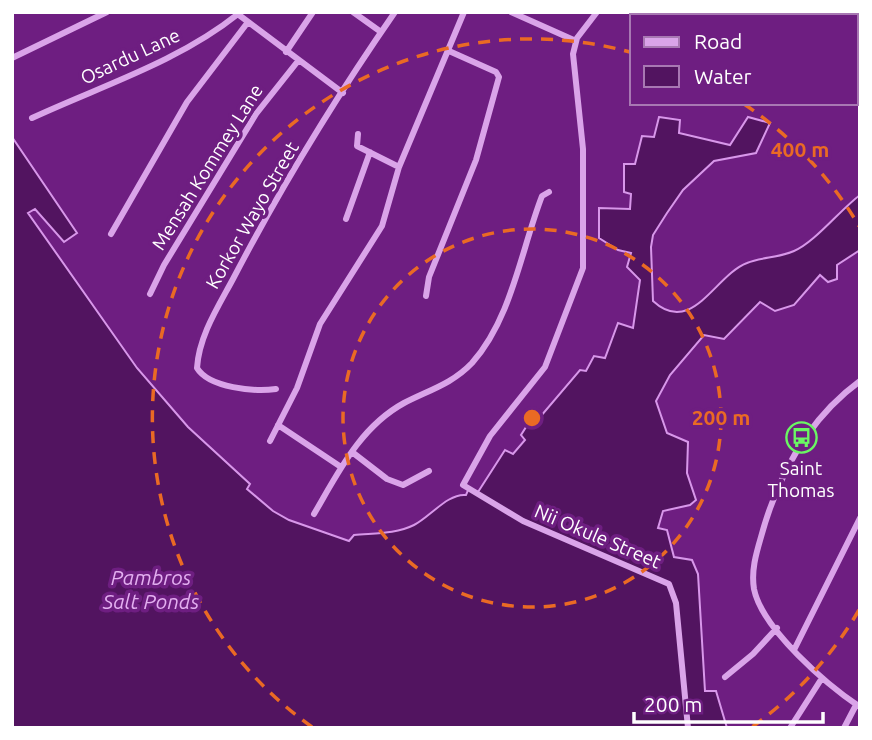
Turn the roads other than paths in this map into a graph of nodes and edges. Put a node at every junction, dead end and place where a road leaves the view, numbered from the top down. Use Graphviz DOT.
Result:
graph roads {
  1 [pos="107,12"];
  2 [pos="313,12"];
  3 [pos="353,12"];
  4 [pos="395,12"];
  5 [pos="464,12"];
  6 [pos="511,12"];
  7 [pos="597,12"];
  8 [pos="237,13"];
  9 [pos="248,22"];
  10 [pos="381,32"];
  11 [pos="576,41"];
  12 [pos="449,51"];
  13 [pos="286,52"];
  14 [pos="12,58"];
  15 [pos="298,61"];
  16 [pos="343,93"];
  17 [pos="32,118"];
  18 [pos="358,134"];
  19 [pos="370,152"];
  20 [pos="399,167"];
  21 [pos="549,192"];
  22 [pos="346,219"];
  23 [pos="111,234"];
  24 [pos="150,294"];
  25 [pos="426,296"];
  26 [pos="860,381"];
  27 [pos="276,389"];
  28 [pos="278,425"];
  29 [pos="270,441"];
  30 [pos="352,452"];
  31 [pos="341,467"];
  32 [pos="429,471"];
  33 [pos="314,514"];
  34 [pos="860,518"];
  35 [pos="777,628"];
  36 [pos="794,650"];
  37 [pos="725,677"];
  38 [pos="822,678"];
  39 [pos="858,706"];
  40 [pos="688,728"];
  41 [pos="790,728"];
  42 [pos="844,728"];
  1 -- 14 [label="street"];
  2 -- 13 [label="street"];
  3 -- 10 [label="street"];
  4 -- 10 [label="street, Korkor Wayo Street"];
  5 -- 12 [label="street"];
  6 -- 11 [label="street"];
  7 -- 11 [label="street"];
  8 -- 9 [label="street"];
  8 -- 17 [label="street, Osardu Lane"];
  9 -- 13 [label="street"];
  9 -- 23 [label="street"];
  10 -- 16 [label="street, Korkor Wayo Street"];
  11 -- 40 [label="street, Nii Okule Street"];
  12 -- 20 [label="street"];
  12 -- 25 [label="street"];
  13 -- 15 [label="street"];
  15 -- 16 [label="street"];
  15 -- 24 [label="street, Mensah Kommey Lane"];
  16 -- 27 [label="street, Korkor Wayo Street"];
  18 -- 19 [label="street"];
  19 -- 20 [label="street"];
  19 -- 22 [label="street"];
  20 -- 28 [label="street"];
  21 -- 30 [label="street"];
  26 -- 35 [label="street"];
  28 -- 29 [label="street"];
  28 -- 31 [label="street"];
  30 -- 31 [label="street"];
  30 -- 32 [label="street"];
  31 -- 33 [label="street"];
  34 -- 36 [label="street"];
  35 -- 36 [label="street"];
  35 -- 37 [label="street"];
  36 -- 38 [label="street"];
  38 -- 39 [label="street"];
  38 -- 41 [label="street"];
  39 -- 42 [label="street"];
}
